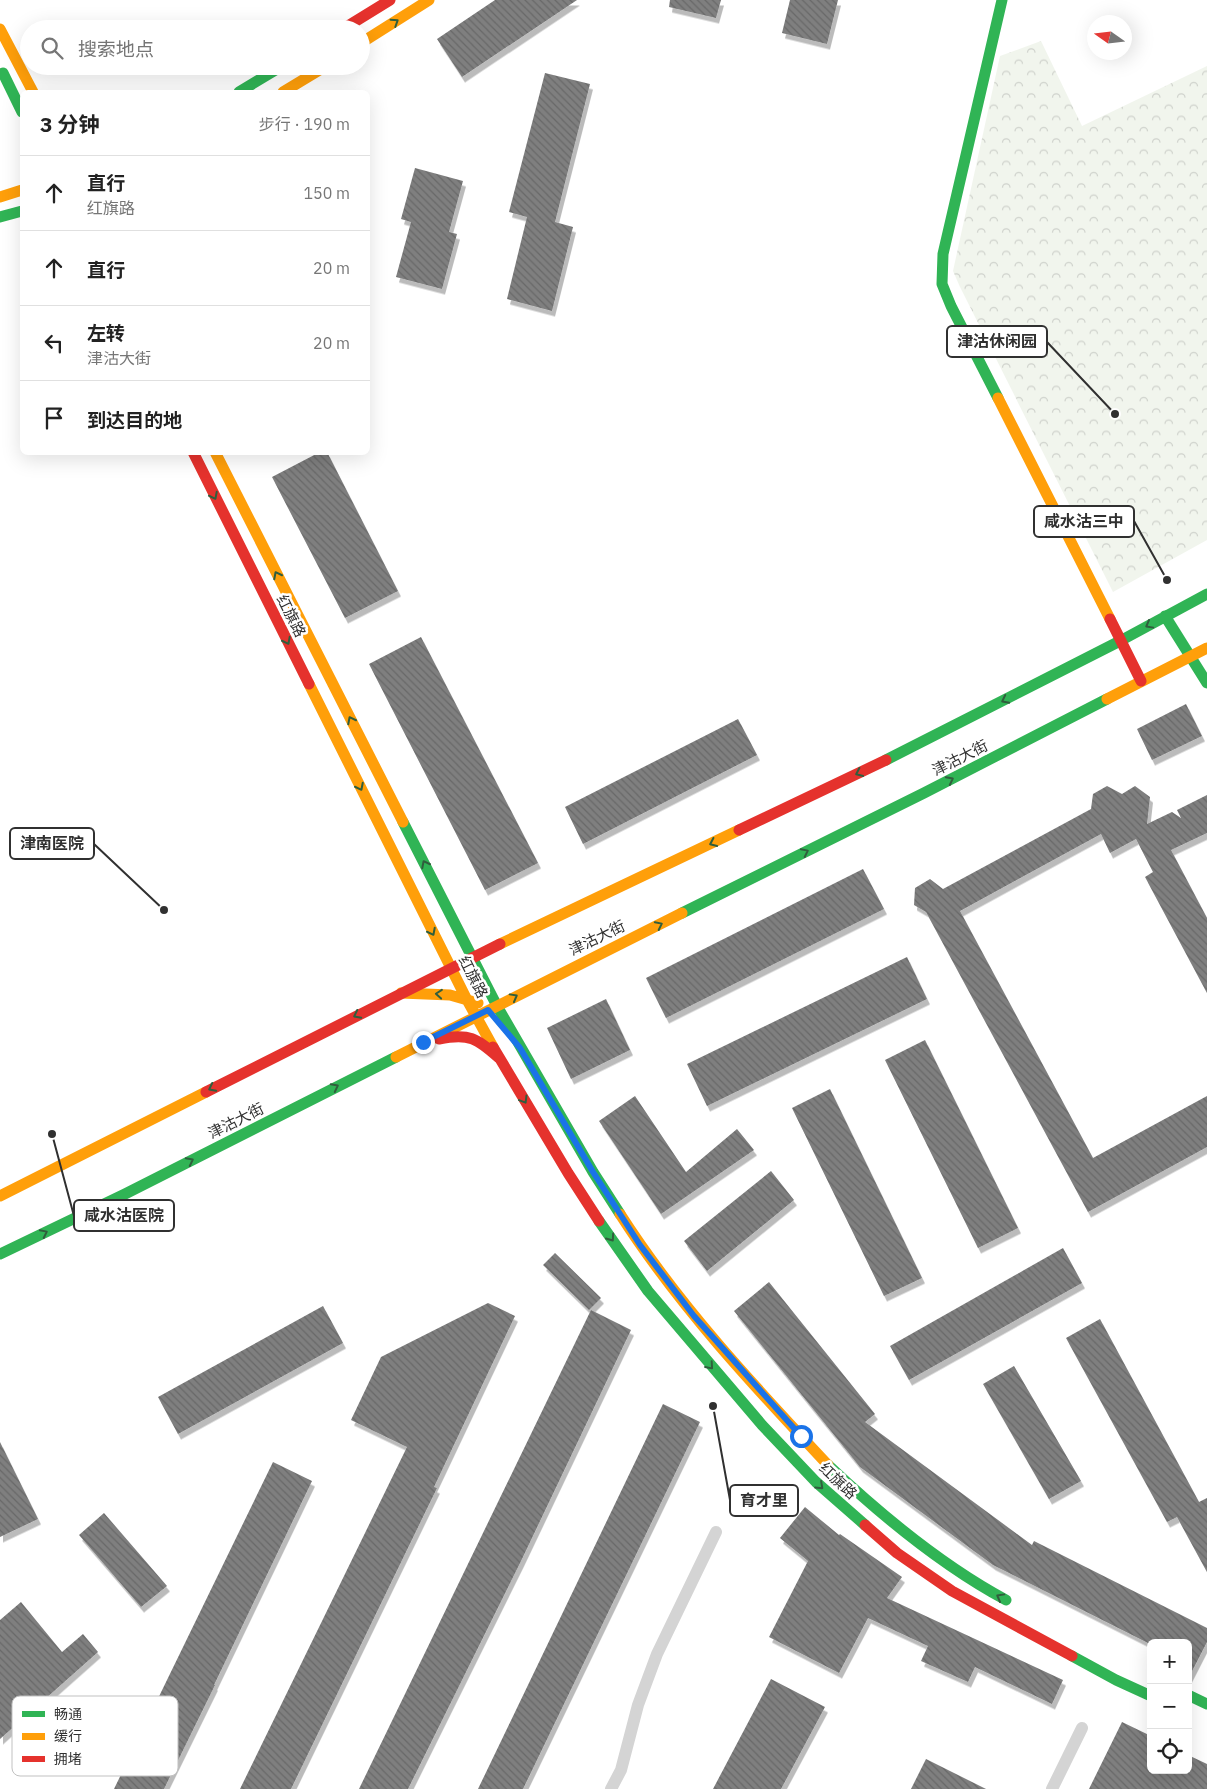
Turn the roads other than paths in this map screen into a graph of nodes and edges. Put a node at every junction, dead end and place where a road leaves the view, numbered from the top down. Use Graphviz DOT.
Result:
graph roads {
  1 [pos="390,0"];
  2 [pos="429,0"];
  3 [pos="1002,0"];
  4 [pos="358,20"];
  5 [pos="0,28"];
  6 [pos="370,37"];
  7 [pos="0,67"];
  8 [pos="20,67"];
  9 [pos="24,75"];
  10 [pos="267,75"];
  11 [pos="311,75"];
  12 [pos="32,90"];
  13 [pos="242,90"];
  14 [pos="286,90"];
  15 [pos="20,108"];
  16 [pos="20,191"];
  17 [pos="0,197"];
  18 [pos="20,211"];
  19 [pos="0,216"];
  20 [pos="195,455"];
  21 [pos="217,455"];
  22 [pos="1207,594"];
  23 [pos="1165,616"];
  24 [pos="1120,641"];
  25 [pos="1205,646"];
  26 [pos="1190,657"];
  27 [pos="1141,681"];
  28 [pos="1207,683"];
  29 [pos="472,958"];
  30 [pos="452,968"];
  31 [pos="401,993"];
  32 [pos="466,998"];
  33 [pos="492,1008"];
  34 [pos="476,1016"];
  35 [pos="423,1042"];
  36 [pos="499,1058"];
  37 [pos="0,1196"];
  38 [pos="0,1254"];
  39 [pos="716,1532"];
  40 [pos="1014,1604"];
  41 [pos="1147,1694"];
  42 [pos="1192,1697"];
  43 [pos="1207,1704"];
  44 [pos="1082,1728"];
  45 [pos="611,1789"];
  46 [pos="1052,1789"];
  1 -- 4 [label="main road"];
  6 -- 2 [label="main road, one-way"];
  3 -- 24 [label="main road"];
  5 -- 8 [label="main road"];
  7 -- 15 [label="main road"];
  9 -- 12 [label="main road"];
  10 -- 13 [label="main road"];
  11 -- 14 [label="main road"];
  16 -- 17 [label="main road"];
  18 -- 19 [label="main road"];
  20 -- 30 [label="main road, 红旗路, one-way"];
  29 -- 21 [label="main road, 红旗路, one-way"];
  22 -- 23 [label="main road, 津沽大街"];
  23 -- 24 [label="main road, 津沽大街, one-way"];
  23 -- 26 [label="main road"];
  24 -- 27 [label="main road"];
  24 -- 29 [label="main road, 津沽大街, one-way"];
  25 -- 26 [label="main road, 津沽大街"];
  26 -- 27 [label="main road, 津沽大街"];
  26 -- 28 [label="main road"];
  33 -- 27 [label="main road, 津沽大街, one-way"];
  29 -- 30 [label="main road, 津沽大街"];
  29 -- 33 [label="main road, 红旗路"];
  30 -- 31 [label="main road, 津沽大街"];
  30 -- 32 [label="main road, 红旗路"];
  32 -- 31 [label="main road, one-way"];
  31 -- 37 [label="main road, 津沽大街, one-way"];
  32 -- 33 [label="main road"];
  32 -- 34 [label="main road, 红旗路"];
  33 -- 34 [label="main road, 津沽大街"];
  40 -- 33 [label="main road, 红旗路, one-way"];
  34 -- 35 [label="main road, 津沽大街"];
  34 -- 36 [label="main road, 红旗路"];
  35 -- 36 [label="main road"];
  38 -- 35 [label="main road, 津沽大街, one-way"];
  36 -- 41 [label="main road, 红旗路, one-way"];
  39 -- 45 [label="lane"];
  42 -- 43 [label="main road"];
  44 -- 46 [label="lane"];
}
